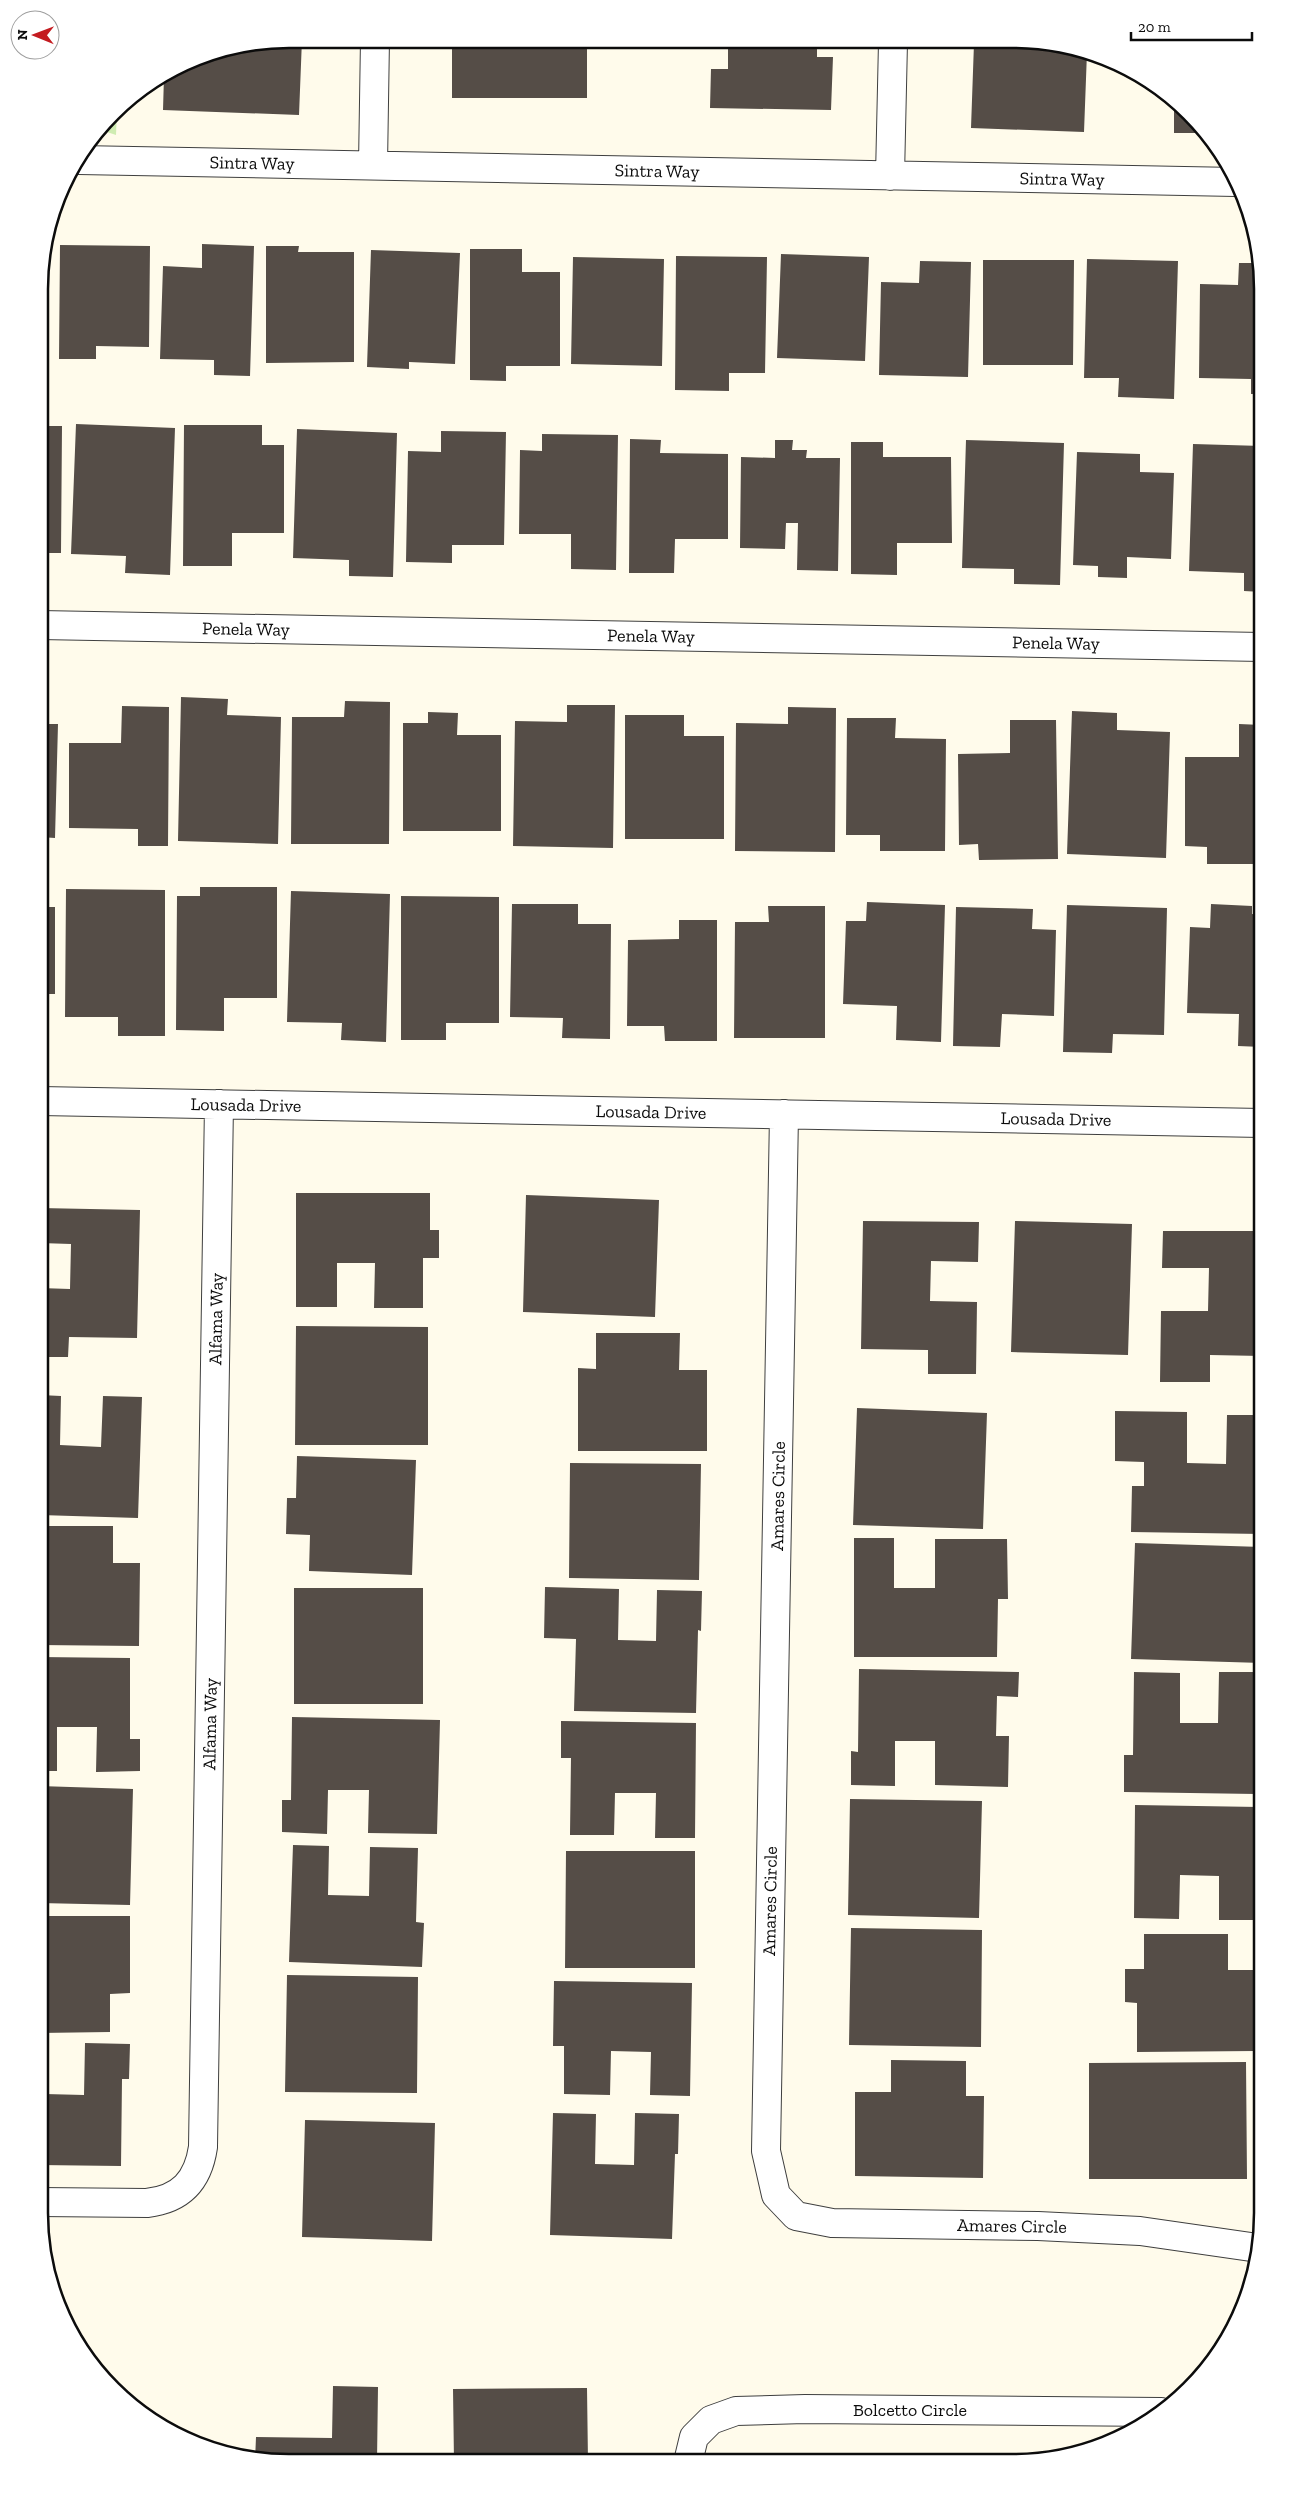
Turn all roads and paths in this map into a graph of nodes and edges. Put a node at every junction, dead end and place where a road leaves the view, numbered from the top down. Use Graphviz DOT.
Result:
graph roads {
  1 [pos="375,48"];
  2 [pos="893,48"];
  3 [pos="85,160"];
  4 [pos="373,166"];
  5 [pos="890,176"];
  6 [pos="1229,182"];
  7 [pos="48,625"];
  8 [pos="1254,647"];
  9 [pos="48,1101"];
  10 [pos="219,1104"];
  11 [pos="784,1114"];
  12 [pos="1254,1123"];
  13 [pos="48,2202"];
  14 [pos="1251,2247"];
  15 [pos="1149,2412"];
  16 [pos="690,2454"];
  1 -- 4 [label="street"];
  2 -- 5 [label="street"];
  3 -- 4 [label="street, Sintra Way"];
  4 -- 5 [label="street, Sintra Way"];
  5 -- 6 [label="street, Sintra Way"];
  7 -- 8 [label="street, Penela Way"];
  9 -- 10 [label="street, Lousada Drive"];
  10 -- 11 [label="street, Lousada Drive"];
  10 -- 13 [label="street, Alfama Way"];
  11 -- 12 [label="street, Lousada Drive"];
  11 -- 14 [label="street, Amares Circle"];
  15 -- 16 [label="street, Bolcetto Circle"];
}
